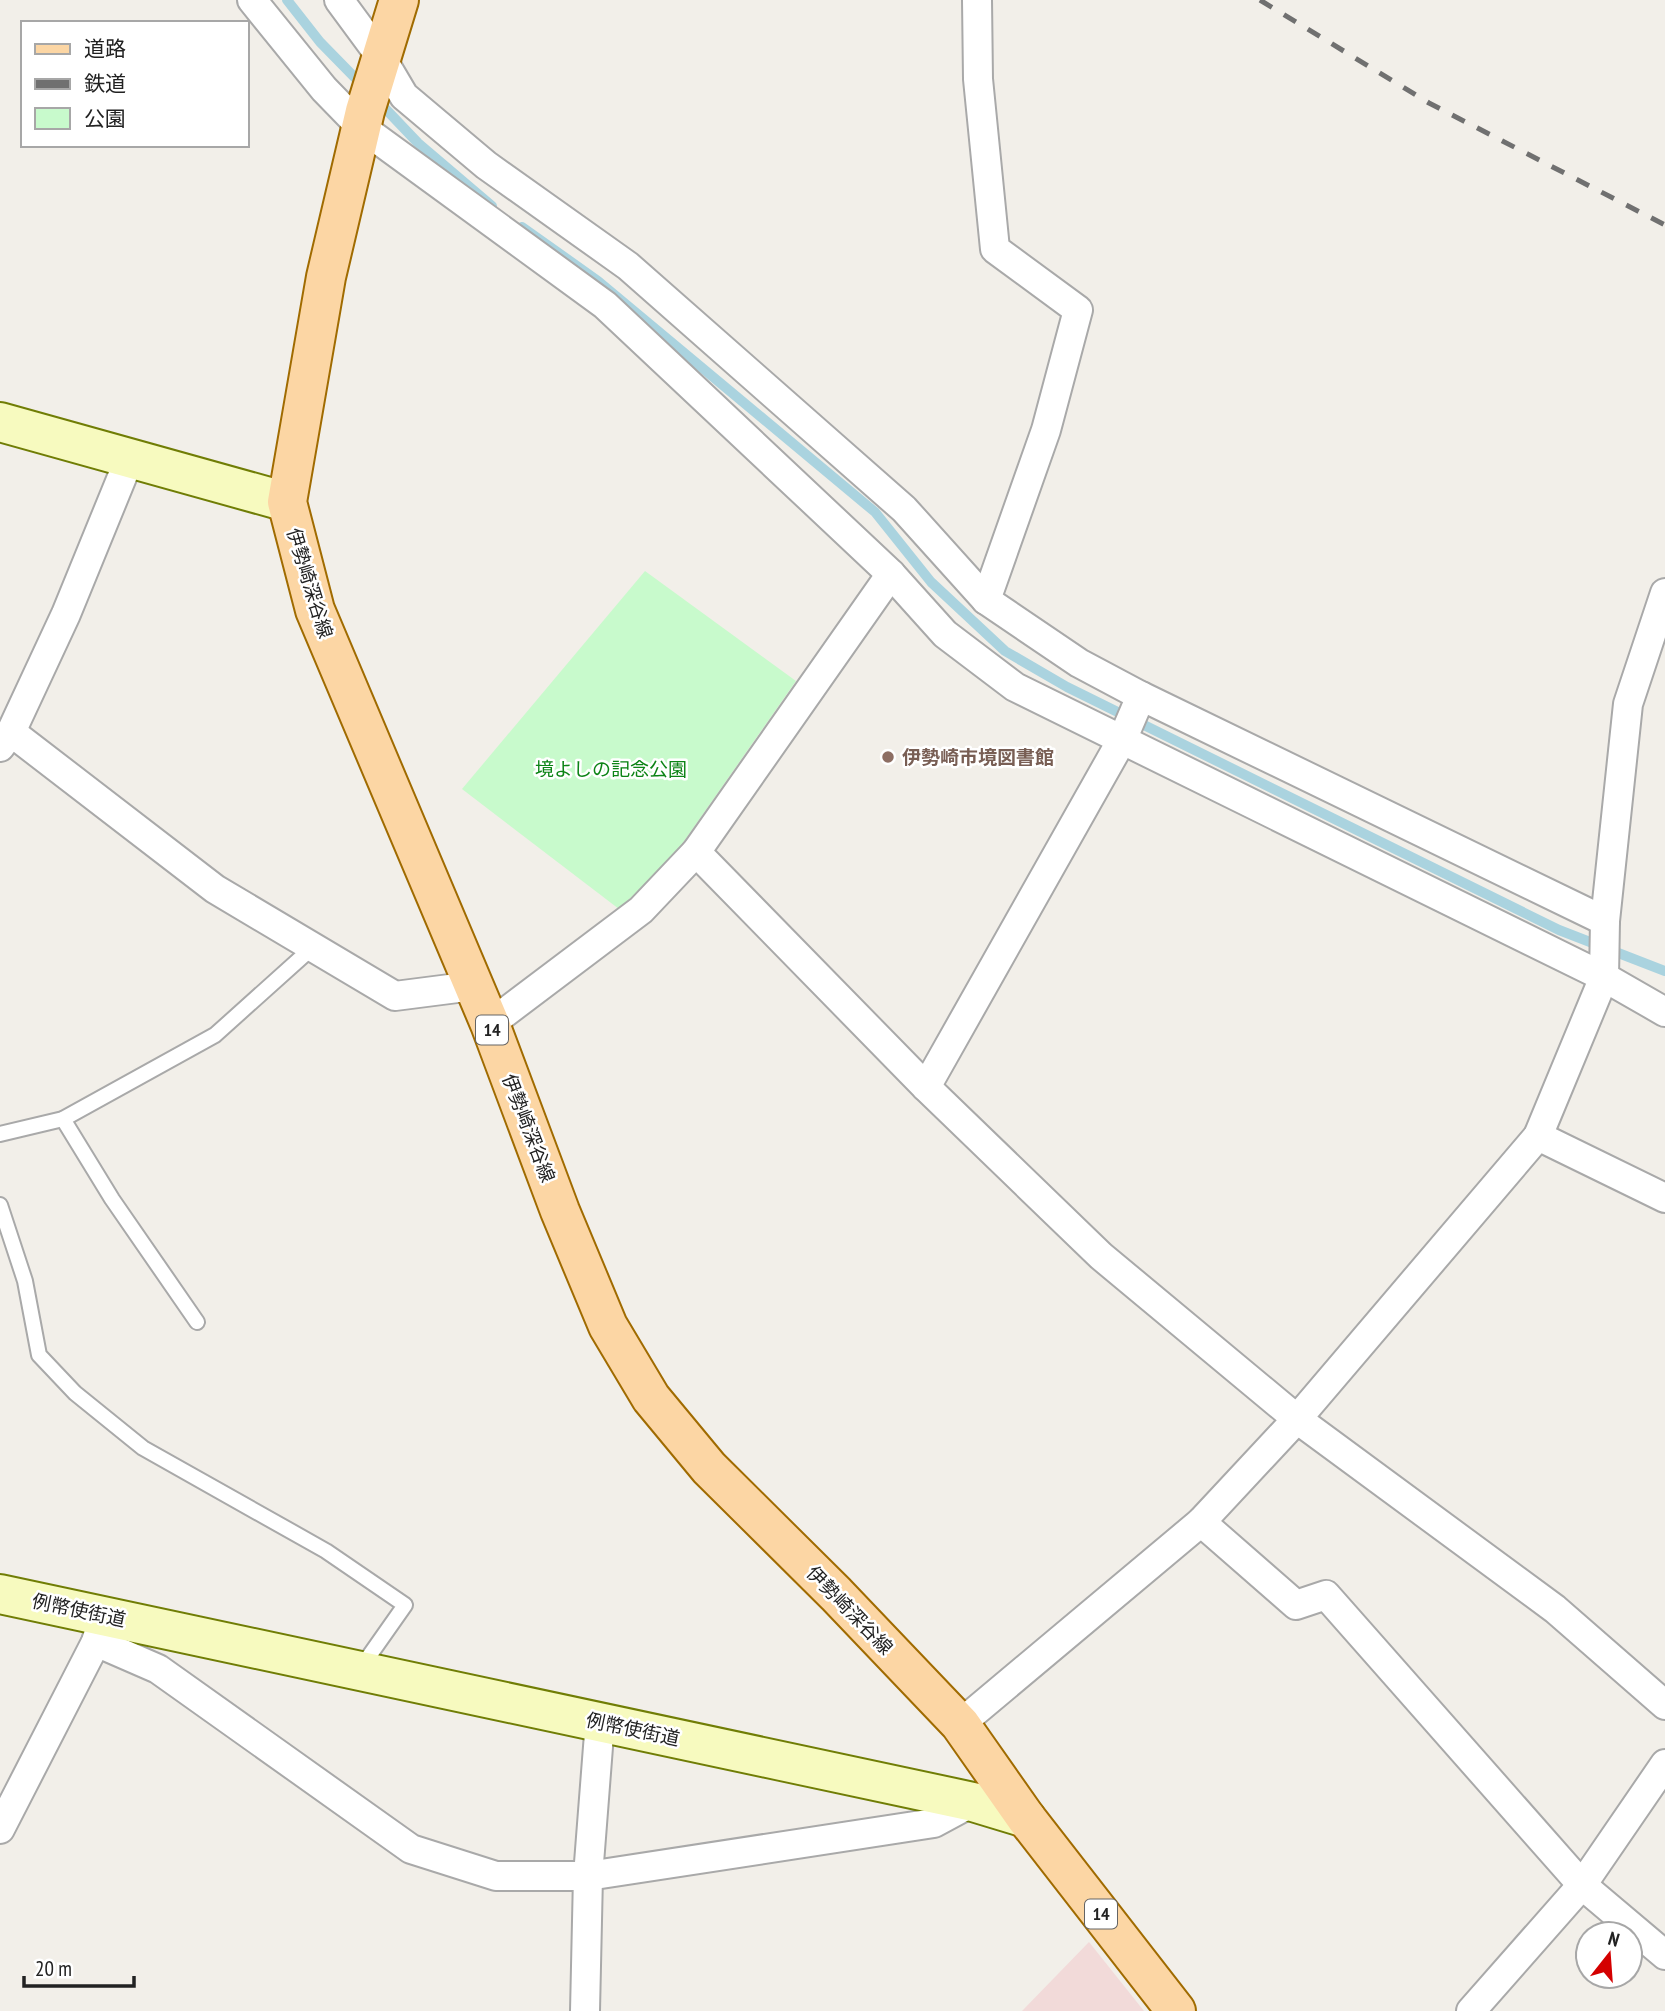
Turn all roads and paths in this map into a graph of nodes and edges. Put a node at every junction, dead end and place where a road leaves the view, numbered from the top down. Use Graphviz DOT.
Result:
graph roads {
  1 [pos="252,0"];
  2 [pos="339,0"];
  3 [pos="399,0"];
  4 [pos="977,0"];
  5 [pos="379,65"];
  6 [pos="363,119"];
  7 [pos="0,422"];
  8 [pos="129,460"];
  9 [pos="287,502"];
  10 [pos="891,574"];
  11 [pos="1665,593"];
  12 [pos="986,600"];
  13 [pos="1142,696"];
  14 [pos="1123,738"];
  15 [pos="5,740"];
  16 [pos="696,852"];
  17 [pos="1605,921"];
  18 [pos="313,947"];
  19 [pos="1604,977"];
  20 [pos="473,986"];
  21 [pos="1665,1012"];
  22 [pos="490,1024"];
  23 [pos="926,1087"];
  24 [pos="63,1119"];
  25 [pos="0,1134"];
  26 [pos="1538,1136"];
  27 [pos="1665,1198"];
  28 [pos="0,1205"];
  29 [pos="197,1322"];
  30 [pos="1297,1419"];
  31 [pos="1201,1522"];
  32 [pos="0,1594"];
  33 [pos="100,1629"];
  34 [pos="359,1670"];
  35 [pos="1665,1705"];
  36 [pos="600,1721"];
  37 [pos="960,1724"];
  38 [pos="1665,1764"];
  39 [pos="973,1802"];
  40 [pos="1026,1818"];
  41 [pos="0,1829"];
  42 [pos="588,1876"];
  43 [pos="1581,1885"];
  44 [pos="1665,1955"];
  45 [pos="585,2011"];
  46 [pos="1177,2011"];
  47 [pos="1471,2011"];
  1 -- 6 [label="street"];
  2 -- 5 [label="street"];
  3 -- 5 [label="main road, 14"];
  4 -- 12 [label="street"];
  5 -- 6 [label="main road, 14"];
  5 -- 12 [label="street"];
  6 -- 9 [label="main road, 伊勢崎深谷線 / 14"];
  6 -- 10 [label="street"];
  7 -- 8 [label="main road"];
  8 -- 9 [label="main road"];
  8 -- 15 [label="street"];
  9 -- 20 [label="main road, 伊勢崎深谷線 / 14"];
  10 -- 14 [label="street"];
  10 -- 16 [label="street"];
  11 -- 17 [label="street"];
  12 -- 13 [label="street"];
  13 -- 14 [label="street"];
  13 -- 17 [label="street"];
  14 -- 19 [label="street"];
  14 -- 23 [label="street"];
  15 -- 18 [label="street"];
  16 -- 22 [label="street"];
  16 -- 23 [label="street"];
  17 -- 19 [label="street"];
  18 -- 20 [label="street"];
  18 -- 24 [label="lane"];
  19 -- 21 [label="street"];
  19 -- 26 [label="street"];
  20 -- 22 [label="main road, 伊勢崎深谷線 / 14"];
  22 -- 37 [label="main road, 伊勢崎深谷線 / 14"];
  23 -- 30 [label="street"];
  24 -- 25 [label="lane"];
  24 -- 29 [label="lane"];
  26 -- 27 [label="street"];
  26 -- 30 [label="street"];
  28 -- 34 [label="lane"];
  30 -- 31 [label="street"];
  30 -- 35 [label="street"];
  31 -- 37 [label="street"];
  31 -- 43 [label="street"];
  32 -- 33 [label="main road, 例幣使街道"];
  33 -- 34 [label="main road, 例幣使街道"];
  33 -- 41 [label="street"];
  33 -- 42 [label="street"];
  34 -- 36 [label="main road, 例幣使街道"];
  36 -- 39 [label="main road, 例幣使街道"];
  36 -- 42 [label="street"];
  37 -- 40 [label="main road, 伊勢崎深谷線 / 14"];
  38 -- 43 [label="street"];
  39 -- 40 [label="main road, 例幣使街道"];
  39 -- 42 [label="street"];
  40 -- 46 [label="main road, 14"];
  42 -- 45 [label="street"];
  43 -- 44 [label="street"];
  43 -- 47 [label="street"];
}
